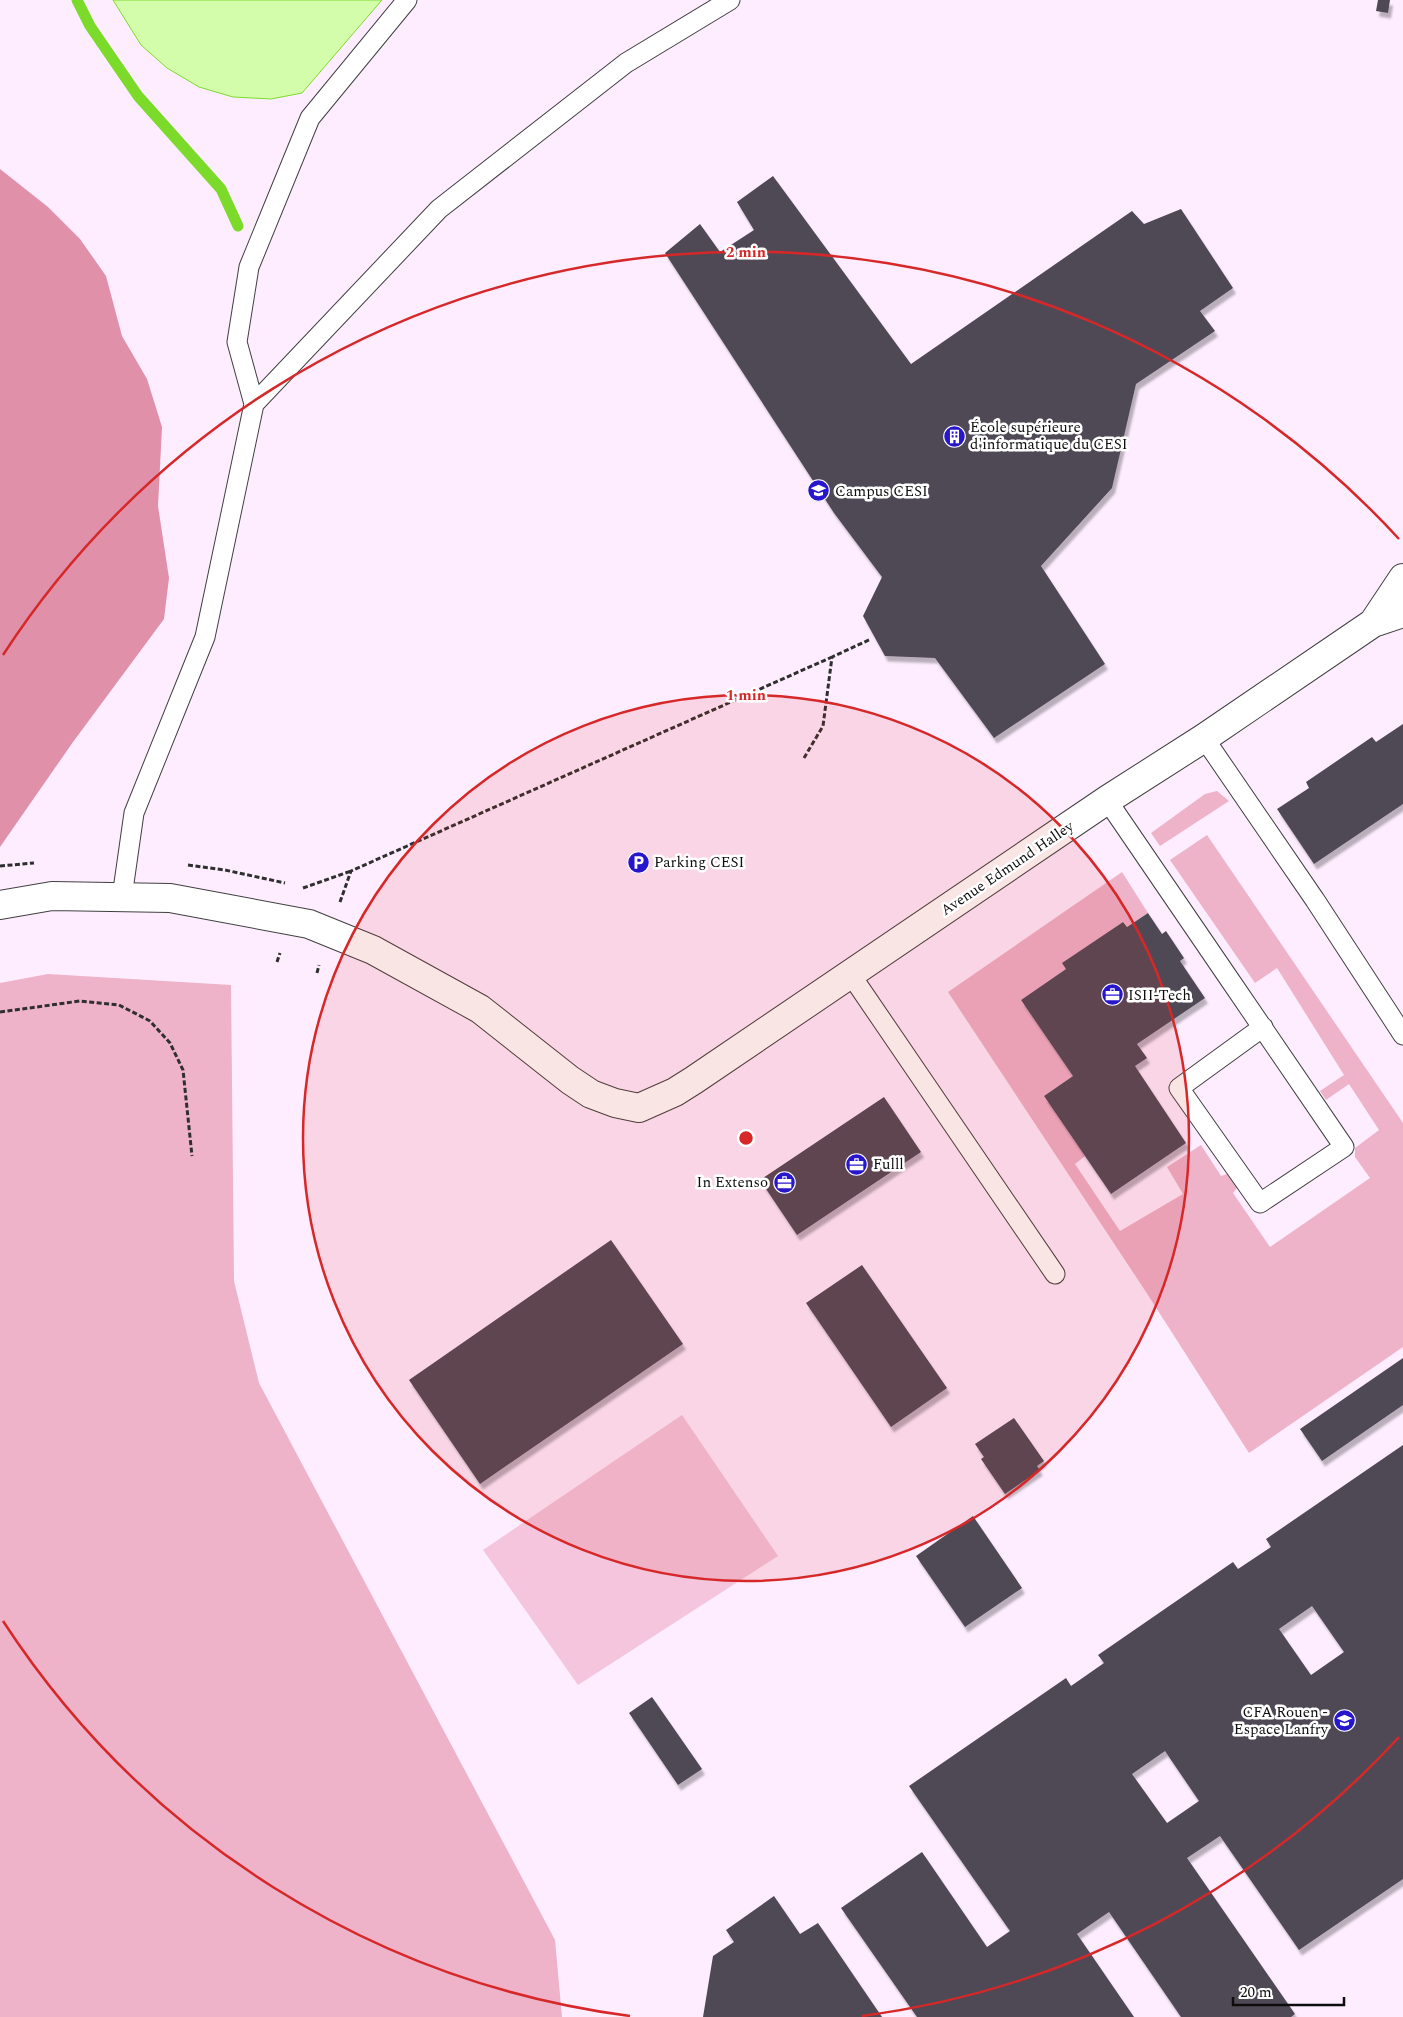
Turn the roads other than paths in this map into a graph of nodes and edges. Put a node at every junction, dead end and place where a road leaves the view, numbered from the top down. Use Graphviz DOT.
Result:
graph roads {
  1 [pos="407,0"];
  2 [pos="730,0"];
  3 [pos="254,404"];
  4 [pos="1403,578"];
  5 [pos="1403,613"];
  6 [pos="1374,623"];
  7 [pos="1204,738"];
  8 [pos="1107,800"];
  9 [pos="122,897"];
  10 [pos="0,905"];
  11 [pos="851,975"];
  12 [pos="1263,1027"];
  13 [pos="1403,1035"];
  14 [pos="1055,1274"];
  1 -- 3 [label="lane"];
  2 -- 3 [label="lane"];
  3 -- 9 [label="lane"];
  4 -- 6 [label="street, Avenue Edmund Halley"];
  5 -- 6 [label="street, Avenue Edmund Halley"];
  6 -- 7 [label="street, Avenue Edmund Halley"];
  7 -- 8 [label="street, Avenue Edmund Halley"];
  7 -- 13 [label="lane"];
  8 -- 11 [label="street, Avenue Edmund Halley"];
  8 -- 12 [label="lane"];
  9 -- 10 [label="street"];
  9 -- 11 [label="street, Avenue Edmund Halley"];
  11 -- 14 [label="lane"];
  12 -- 12 [label="lane"];
}
